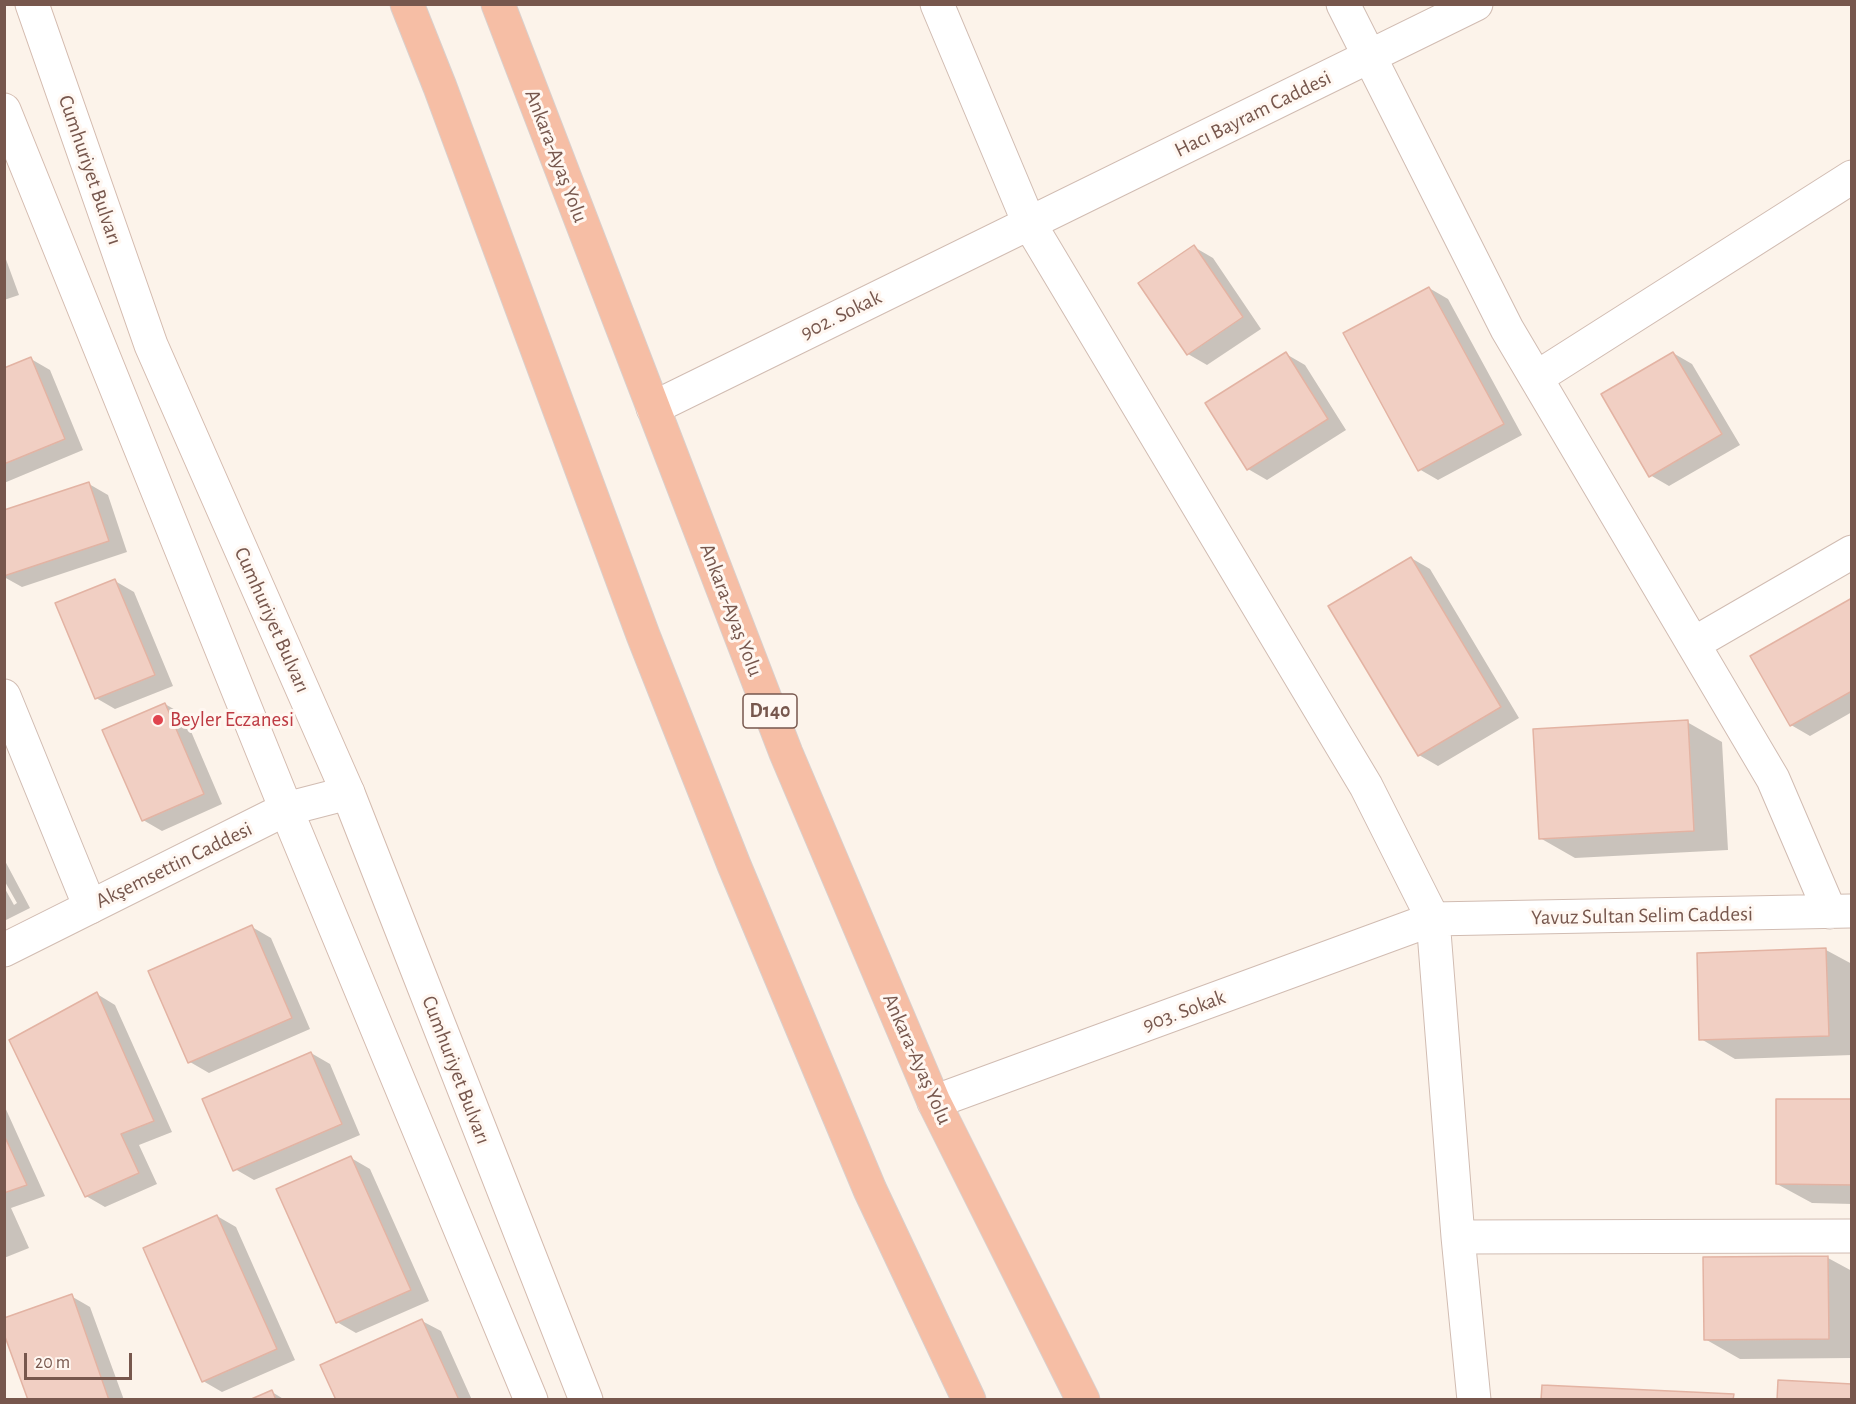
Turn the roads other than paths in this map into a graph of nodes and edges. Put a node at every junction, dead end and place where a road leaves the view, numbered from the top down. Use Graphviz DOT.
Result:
graph roads {
  1 [pos="33,4"];
  2 [pos="407,4"];
  3 [pos="498,4"];
  4 [pos="937,4"];
  5 [pos="1343,4"];
  6 [pos="1476,4"];
  7 [pos="1369,57"];
  8 [pos="4,110"];
  9 [pos="1851,177"];
  10 [pos="1029,223"];
  11 [pos="1536,378"];
  12 [pos="653,408"];
  13 [pos="1851,552"];
  14 [pos="1693,644"];
  15 [pos="4,696"];
  16 [pos="348,793"];
  17 [pos="286,809"];
  18 [pos="90,907"];
  19 [pos="1841,912"];
  20 [pos="1433,919"];
  21 [pos="4,950"];
  22 [pos="934,1102"];
  23 [pos="1851,1236"];
  24 [pos="1458,1238"];
  25 [pos="531,1400"];
  26 [pos="586,1400"];
  27 [pos="969,1400"];
  28 [pos="1083,1400"];
  29 [pos="1474,1400"];
  1 -- 16 [label="street, Cumhuriyet Bulvarı"];
  2 -- 27 [label="highway"];
  3 -- 12 [label="highway, Ankara-Ayaş Yolu / D140"];
  4 -- 10 [label="street"];
  5 -- 7 [label="street"];
  6 -- 7 [label="street, Hacı Bayram Caddesi"];
  7 -- 10 [label="street, Hacı Bayram Caddesi"];
  7 -- 11 [label="street"];
  8 -- 17 [label="street"];
  9 -- 11 [label="street"];
  10 -- 12 [label="street, 902. Sokak"];
  10 -- 20 [label="street"];
  11 -- 14 [label="street"];
  12 -- 22 [label="highway, Ankara-Ayaş Yolu / D140"];
  13 -- 14 [label="street"];
  14 -- 19 [label="street"];
  15 -- 18 [label="street"];
  16 -- 17 [label="street, Akşemsettin Caddesi"];
  16 -- 26 [label="street, Cumhuriyet Bulvarı"];
  17 -- 18 [label="street, Akşemsettin Caddesi"];
  17 -- 25 [label="street"];
  18 -- 21 [label="street, Akşemsettin Caddesi"];
  19 -- 20 [label="street, Yavuz Sultan Selim Caddesi"];
  20 -- 22 [label="street, 903. Sokak"];
  20 -- 24 [label="street"];
  22 -- 28 [label="highway, Ankara-Ayaş Yolu / D140"];
  23 -- 24 [label="street"];
  24 -- 29 [label="street"];
}
